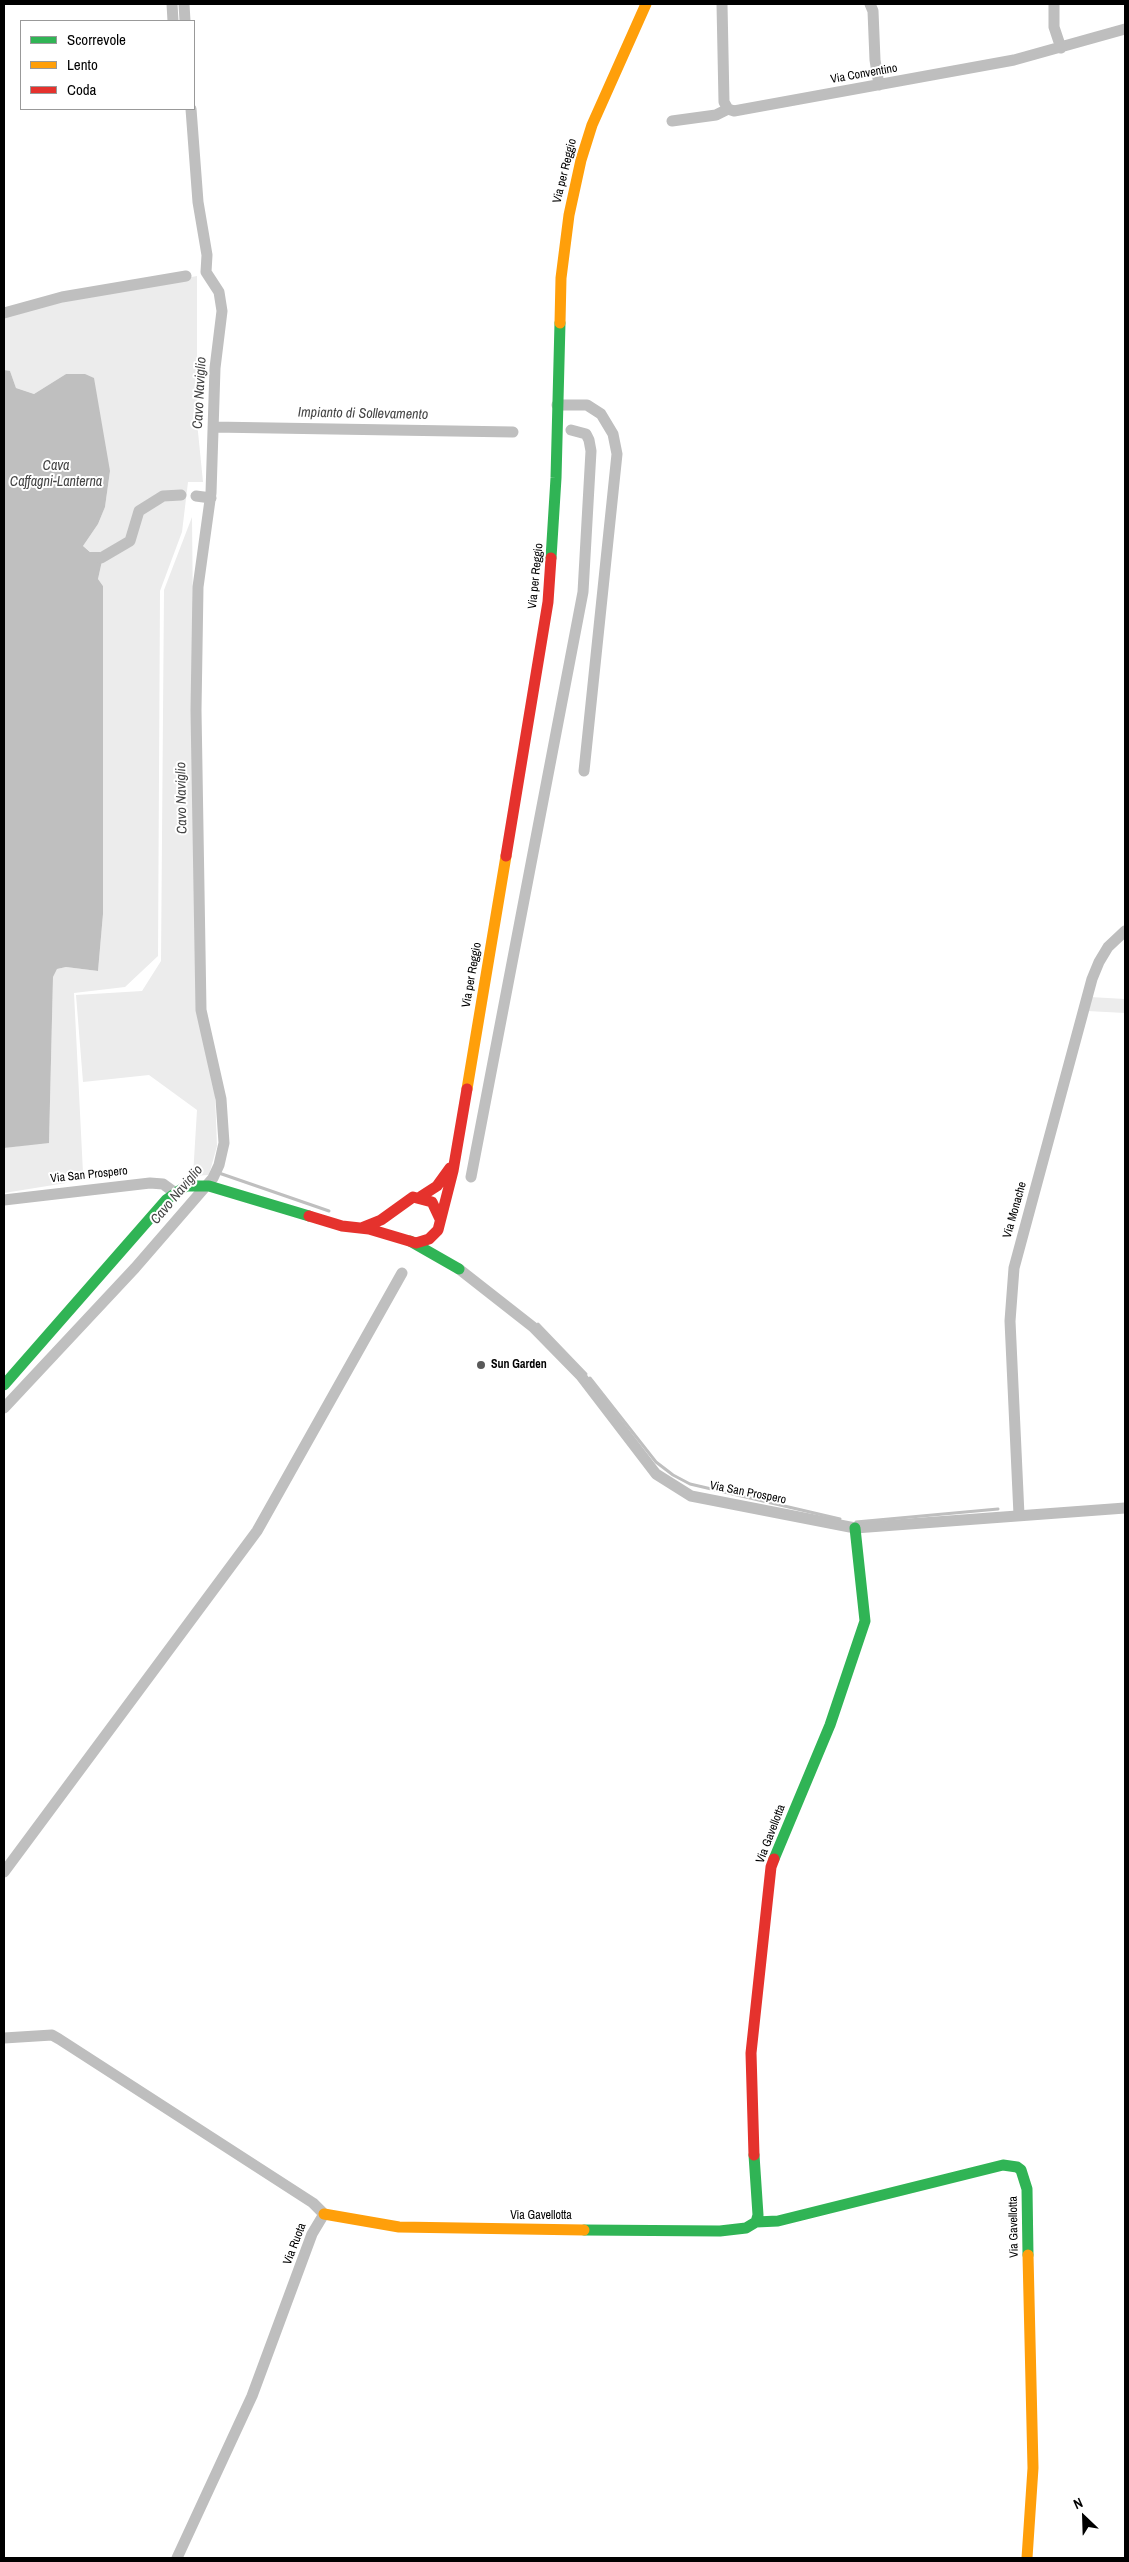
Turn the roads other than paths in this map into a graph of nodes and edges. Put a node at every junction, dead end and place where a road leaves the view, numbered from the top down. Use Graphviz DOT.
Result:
graph roads {
  1 [pos="172,4"];
  2 [pos="646,4"];
  3 [pos="722,4"];
  4 [pos="870,4"];
  5 [pos="1054,4"];
  6 [pos="173,20"];
  7 [pos="1125,29"];
  8 [pos="1061,48"];
  9 [pos="879,85"];
  10 [pos="728,109"];
  11 [pos="672,120"];
  12 [pos="557,405"];
  13 [pos="584,771"];
  14 [pos="1125,931"];
  15 [pos="454,1159"];
  16 [pos="174,1192"];
  17 [pos="420,1197"];
  18 [pos="4,1200"];
  19 [pos="398,1208"];
  20 [pos="439,1224"];
  21 [pos="359,1228"];
  22 [pos="406,1239"];
  23 [pos="459,1269"];
  24 [pos="4,1385"];
  25 [pos="1125,1508"];
  26 [pos="1019,1515"];
  27 [pos="855,1528"];
  28 [pos="4,2038"];
  29 [pos="324,2214"];
  30 [pos="756,2222"];
  31 [pos="178,2558"];
  32 [pos="1027,2558"];
  1 -- 6 [label="street"];
  2 -- 12 [label="main road, Via per Reggio"];
  3 -- 10 [label="street"];
  4 -- 9 [label="street"];
  5 -- 8 [label="street"];
  7 -- 8 [label="street, Via Conventino"];
  8 -- 9 [label="street, Via Conventino"];
  9 -- 10 [label="street, Via Conventino"];
  10 -- 11 [label="street, Via Conventino"];
  12 -- 13 [label="street"];
  12 -- 15 [label="main road, Via per Reggio"];
  14 -- 26 [label="street, Via Monache"];
  15 -- 17 [label="main road, Via per Reggio"];
  15 -- 20 [label="main road, Via per Reggio"];
  16 -- 18 [label="street, Via San Prospero"];
  16 -- 21 [label="main road"];
  16 -- 24 [label="main road"];
  17 -- 19 [label="main road, Via per Reggio"];
  17 -- 20 [label="main road"];
  19 -- 21 [label="main road, Via per Reggio"];
  19 -- 22 [label="main road"];
  20 -- 22 [label="main road"];
  20 -- 23 [label="main road, Via San Prospero"];
  21 -- 22 [label="main road"];
  22 -- 23 [label="main road, Via San Prospero"];
  23 -- 27 [label="street, Via San Prospero"];
  25 -- 26 [label="street, Via San Prospero"];
  26 -- 27 [label="street, Via San Prospero"];
  27 -- 30 [label="main road, Via Gavellotta"];
  28 -- 29 [label="street"];
  29 -- 30 [label="main road, Via Gavellotta"];
  29 -- 31 [label="street, Via Ruota"];
  30 -- 32 [label="main road, Via Gavellotta"];
}
